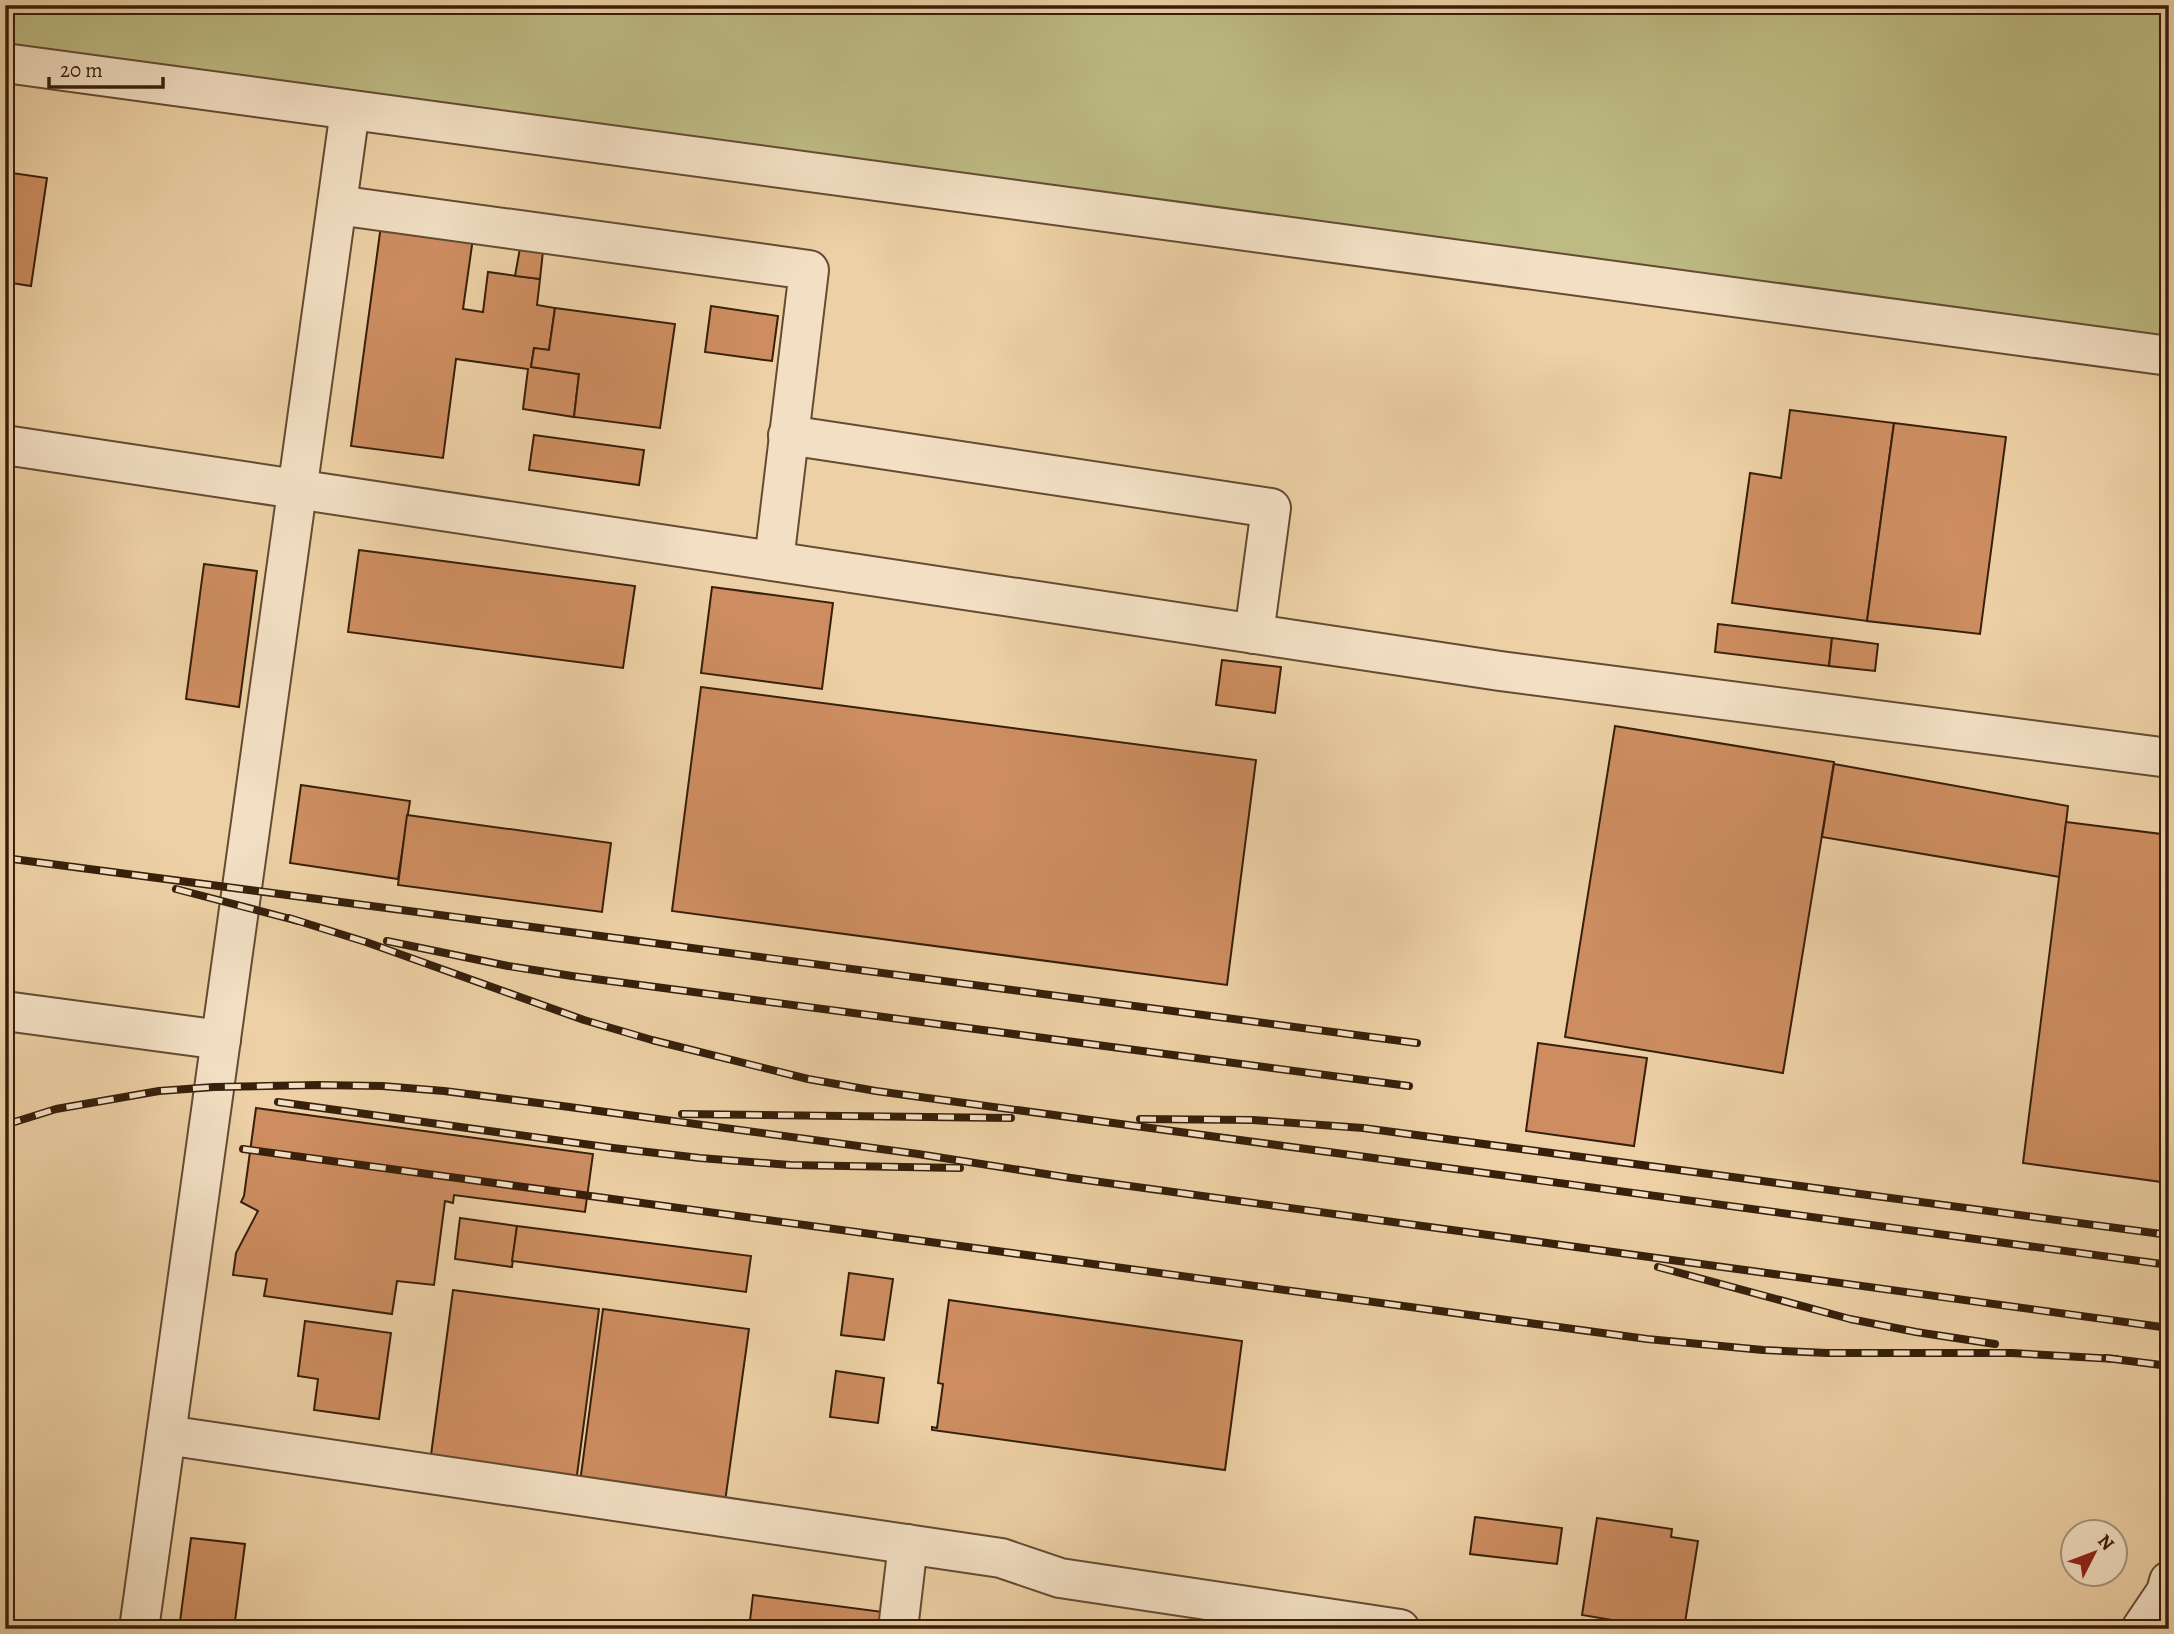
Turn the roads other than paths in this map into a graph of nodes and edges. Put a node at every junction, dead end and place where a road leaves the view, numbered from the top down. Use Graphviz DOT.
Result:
graph roads {
  1 [pos="5,63"];
  2 [pos="350,110"];
  3 [pos="337,205"];
  4 [pos="2169,356"];
  5 [pos="788,435"];
  6 [pos="5,445"];
  7 [pos="297,490"];
  8 [pos="774,561"];
  9 [pos="1254,634"];
  10 [pos="2169,758"];
  11 [pos="5,1011"];
  12 [pos="221,1040"];
  13 [pos="166,1435"];
  14 [pos="908,1544"];
  15 [pos="2169,1581"];
  16 [pos="1284,1621"];
  17 [pos="139,1629"];
  18 [pos="898,1629"];
  19 [pos="1400,1629"];
  20 [pos="2141,1629"];
  1 -- 2 [label="lane"];
  2 -- 3 [label="lane"];
  2 -- 4 [label="lane"];
  3 -- 5 [label="lane"];
  3 -- 7 [label="lane"];
  5 -- 8 [label="lane"];
  5 -- 9 [label="lane"];
  6 -- 7 [label="lane"];
  7 -- 8 [label="lane"];
  7 -- 12 [label="lane"];
  8 -- 9 [label="lane"];
  9 -- 10 [label="lane"];
  11 -- 12 [label="lane"];
  12 -- 13 [label="lane"];
  13 -- 14 [label="lane"];
  13 -- 17 [label="lane"];
  14 -- 16 [label="lane"];
  14 -- 18 [label="lane"];
  15 -- 20 [label="lane"];
  16 -- 19 [label="lane"];
}
